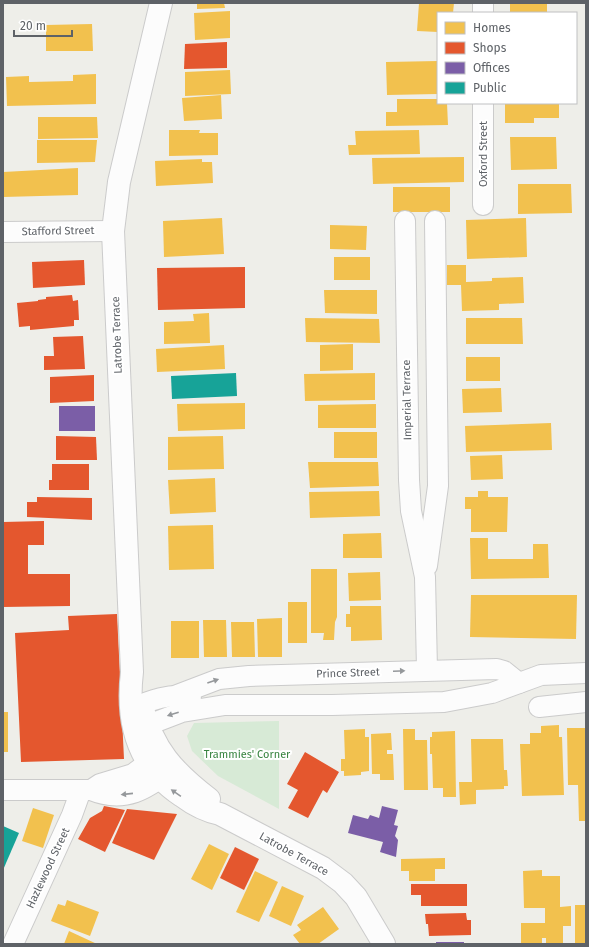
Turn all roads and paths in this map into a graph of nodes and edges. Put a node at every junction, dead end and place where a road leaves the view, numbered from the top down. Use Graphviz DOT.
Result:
graph roads {
  1 [pos="161,3"];
  2 [pos="483,104"];
  3 [pos="483,205"];
  4 [pos="405,221"];
  5 [pos="435,221"];
  6 [pos="114,231"];
  7 [pos="3,232"];
  8 [pos="425,577"];
  9 [pos="427,670"];
  10 [pos="586,673"];
  11 [pos="519,683"];
  12 [pos="177,695"];
  13 [pos="586,702"];
  14 [pos="225,705"];
  15 [pos="539,707"];
  16 [pos="139,717"];
  17 [pos="160,766"];
  18 [pos="3,790"];
  19 [pos="86,790"];
  20 [pos="13,944"];
  21 [pos="384,944"];
  1 -- 6 [label="main road, Latrobe Terrace"];
  2 -- 3 [label="street, Oxford Street"];
  4 -- 8 [label="street, Imperial Terrace"];
  5 -- 8 [label="street, Imperial Terrace"];
  6 -- 7 [label="street, Stafford Street"];
  6 -- 16 [label="main road, Latrobe Terrace"];
  8 -- 9 [label="street, Imperial Terrace"];
  9 -- 11 [label="street, Prince Street"];
  12 -- 9 [label="street, Prince Street, one-way"];
  10 -- 11 [label="street, Prince Street"];
  11 -- 14 [label="street, Prince Street"];
  12 -- 14 [label="street, Prince Street"];
  12 -- 16 [label="street, Prince Street"];
  13 -- 15 [label="street"];
  14 -- 16 [label="street, Prince Street, one-way"];
  16 -- 17 [label="main road, Latrobe Terrace"];
  17 -- 19 [label="street"];
  17 -- 21 [label="main road, Latrobe Terrace"];
  18 -- 19 [label="street"];
  19 -- 20 [label="street, Hazlewood Street"];
}
